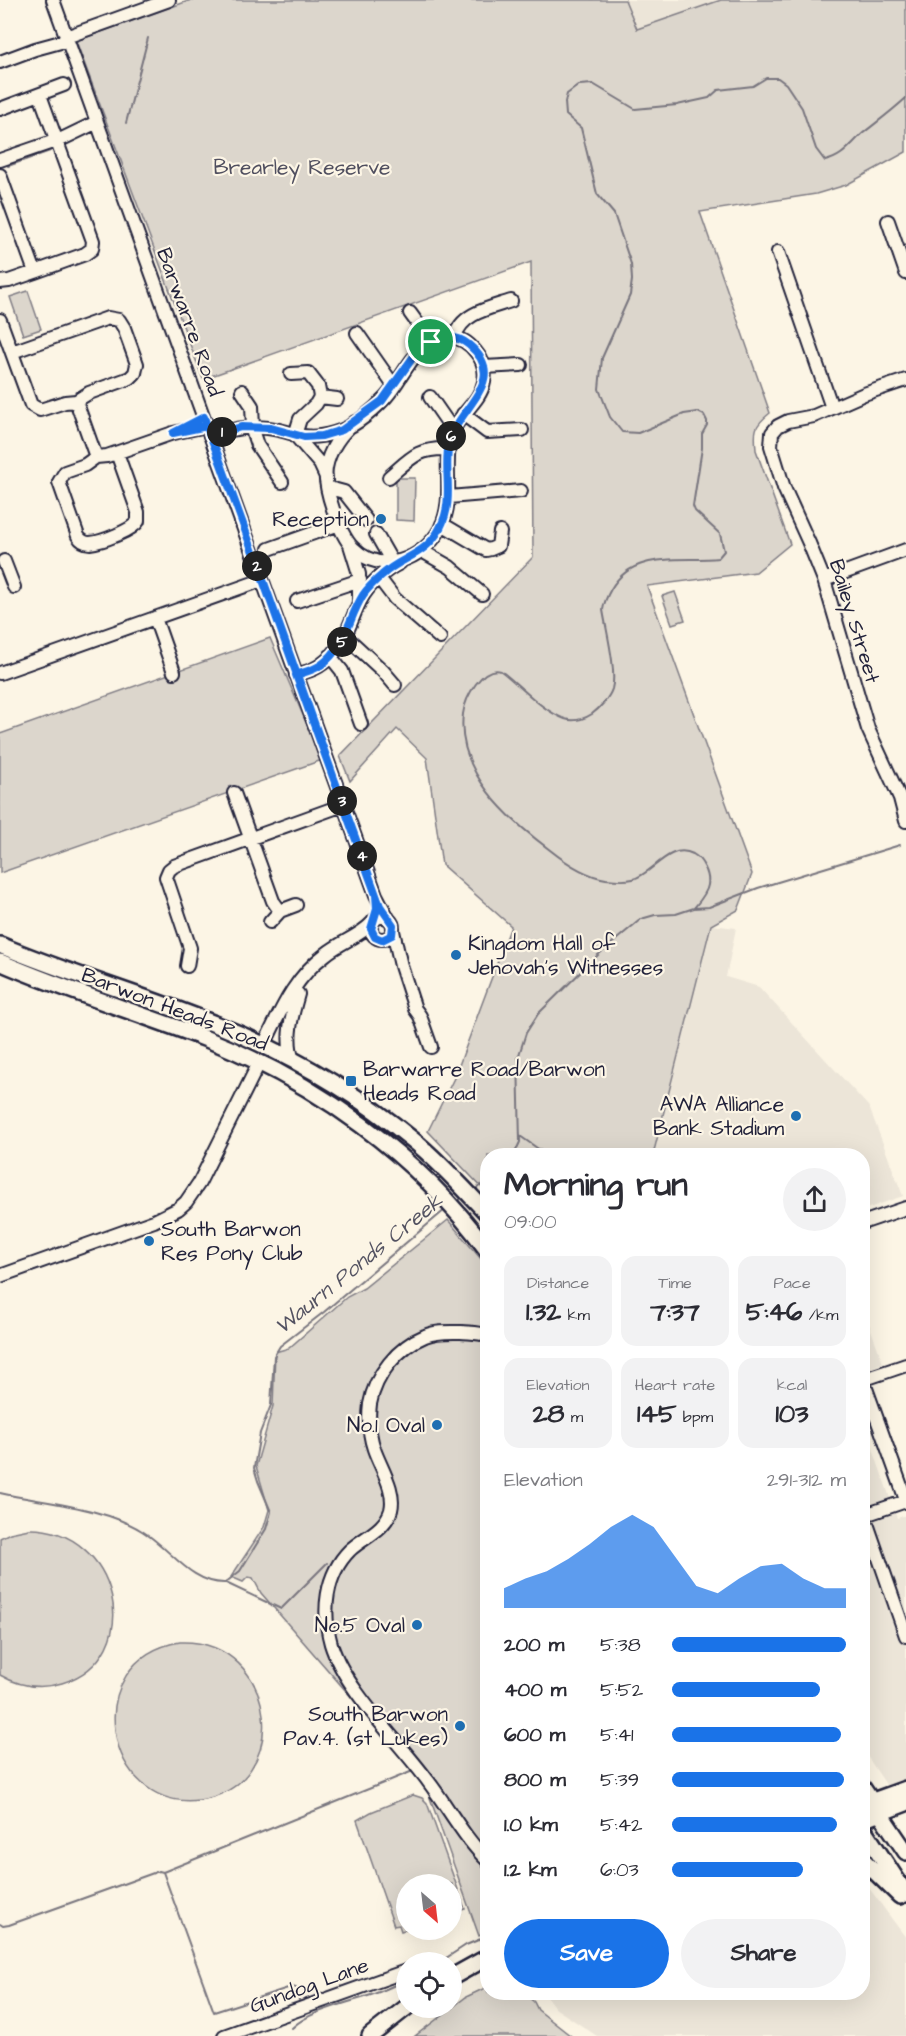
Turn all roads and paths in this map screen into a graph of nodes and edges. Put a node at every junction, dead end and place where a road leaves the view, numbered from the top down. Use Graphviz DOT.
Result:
graph roads {
  1 [pos="53,0"];
  2 [pos="169,0"];
  3 [pos="67,37"];
  4 [pos="0,62"];
  5 [pos="64,85"];
  6 [pos="40,95"];
  7 [pos="0,110"];
  8 [pos="98,126"];
  9 [pos="60,139"];
  10 [pos="0,160"];
  11 [pos="0,175"];
  12 [pos="888,221"];
  13 [pos="778,252"];
  14 [pos="35,272"];
  15 [pos="906,273"];
  16 [pos="0,282"];
  17 [pos="511,301"];
  18 [pos="410,313"];
  19 [pos="0,320"];
  20 [pos="357,333"];
  21 [pos="455,338"];
  22 [pos="431,342"];
  23 [pos="12,352"];
  24 [pos="521,365"];
  25 [pos="484,368"];
  26 [pos="291,374"];
  27 [pos="906,380"];
  28 [pos="394,386"];
  29 [pos="242,391"];
  30 [pos="430,397"];
  31 [pos="320,398"];
  32 [pos="337,399"];
  33 [pos="76,401"];
  34 [pos="832,408"];
  35 [pos="463,414"];
  36 [pos="355,422"];
  37 [pos="252,427"];
  38 [pos="454,428"];
  39 [pos="522,430"];
  40 [pos="208,431"];
  41 [pos="295,435"];
  42 [pos="448,449"];
  43 [pos="117,453"];
  44 [pos="96,457"];
  45 [pos="389,477"];
  46 [pos="282,482"];
  47 [pos="328,485"];
  48 [pos="521,491"];
  49 [pos="449,497"];
  50 [pos="366,520"];
  51 [pos="339,524"];
  52 [pos="442,524"];
  53 [pos="500,532"];
  54 [pos="376,534"];
  55 [pos="348,542"];
  56 [pos="269,549"];
  57 [pos="906,550"];
  58 [pos="422,551"];
  59 [pos="1,558"];
  60 [pos="407,560"];
  61 [pos="392,562"];
  62 [pos="379,578"];
  63 [pos="262,580"];
  64 [pos="360,580"];
  65 [pos="824,580"];
  66 [pos="14,587"];
  67 [pos="482,594"];
  68 [pos="297,602"];
  69 [pos="357,608"];
  70 [pos="155,618"];
  71 [pos="345,636"];
  72 [pos="440,638"];
  73 [pos="330,656"];
  74 [pos="174,672"];
  75 [pos="295,672"];
  76 [pos="0,673"];
  77 [pos="395,685"];
  78 [pos="361,724"];
  79 [pos="234,793"];
  80 [pos="343,805"];
  81 [pos="906,820"];
  82 [pos="250,839"];
  83 [pos="376,895"];
  84 [pos="296,905"];
  85 [pos="280,910"];
  86 [pos="388,918"];
  87 [pos="373,921"];
  88 [pos="270,922"];
  89 [pos="393,932"];
  90 [pos="379,938"];
  91 [pos="0,945"];
  92 [pos="336,947"];
  93 [pos="0,962"];
  94 [pos="316,963"];
  95 [pos="187,966"];
  96 [pos="401,966"];
  97 [pos="298,994"];
  98 [pos="267,1047"];
  99 [pos="431,1047"];
  100 [pos="293,1060"];
  101 [pos="259,1063"];
  102 [pos="480,1206"];
  103 [pos="906,1208"];
  104 [pos="870,1220"];
  105 [pos="480,1240"];
  106 [pos="0,1276"];
  107 [pos="480,1333"];
  108 [pos="906,1365"];
  109 [pos="870,1378"];
  110 [pos="870,1400"];
  111 [pos="906,1500"];
  112 [pos="870,1513"];
  113 [pos="870,1536"];
  114 [pos="906,1636"];
  115 [pos="906,1789"];
  116 [pos="906,1803"];
  117 [pos="872,1806"];
  118 [pos="870,1839"];
  119 [pos="906,1852"];
  120 [pos="480,1853"];
  121 [pos="870,1867"];
  122 [pos="906,1894"];
  123 [pos="906,1902"];
  124 [pos="480,1961"];
  125 [pos="462,1971"];
  126 [pos="396,1975"];
  127 [pos="396,2016"];
  128 [pos="224,2036"];
  129 [pos="370,2036"];
  1 -- 3 [label="street, Barwarre Road"];
  2 -- 3 [label="street"];
  3 -- 4 [label="street"];
  3 -- 8 [label="street, Barwarre Road"];
  5 -- 6 [label="street"];
  6 -- 7 [label="street"];
  6 -- 9 [label="street"];
  8 -- 9 [label="street"];
  8 -- 40 [label="street, Barwarre Road"];
  9 -- 10 [label="street"];
  9 -- 14 [label="street"];
  11 -- 14 [label="street"];
  12 -- 15 [label="street"];
  13 -- 34 [label="street"];
  14 -- 16 [label="street"];
  17 -- 21 [label="street"];
  18 -- 22 [label="street"];
  19 -- 23 [label="street"];
  20 -- 28 [label="street"];
  21 -- 22 [label="street"];
  21 -- 25 [label="street"];
  22 -- 28 [label="street"];
  23 -- 33 [label="street"];
  23 -- 33 [label="street"];
  24 -- 25 [label="street"];
  25 -- 35 [label="street"];
  26 -- 31 [label="street"];
  27 -- 34 [label="street"];
  28 -- 36 [label="street"];
  29 -- 37 [label="street"];
  30 -- 38 [label="street"];
  31 -- 32 [label="street"];
  31 -- 41 [label="street"];
  33 -- 44 [label="street"];
  34 -- 65 [label="street, Bailey Street"];
  35 -- 38 [label="street"];
  35 -- 39 [label="street"];
  36 -- 41 [label="street"];
  36 -- 47 [label="street"];
  37 -- 40 [label="street"];
  37 -- 41 [label="street"];
  37 -- 46 [label="street"];
  38 -- 42 [label="street"];
  40 -- 43 [label="street"];
  40 -- 63 [label="street, Barwarre Road"];
  41 -- 47 [label="street"];
  42 -- 45 [label="street"];
  42 -- 49 [label="street"];
  43 -- 44 [label="street"];
  43 -- 44 [label="street"];
  47 -- 50 [label="street"];
  47 -- 51 [label="street"];
  48 -- 49 [label="street"];
  49 -- 52 [label="street"];
  51 -- 55 [label="street"];
  51 -- 56 [label="street"];
  52 -- 53 [label="street"];
  52 -- 58 [label="street"];
  54 -- 61 [label="street"];
  55 -- 61 [label="street"];
  55 -- 64 [label="street"];
  57 -- 65 [label="street"];
  58 -- 60 [label="street"];
  58 -- 67 [label="street"];
  59 -- 66 [label="street"];
  60 -- 61 [label="street"];
  60 -- 62 [label="street"];
  62 -- 69 [label="street"];
  62 -- 72 [label="street"];
  63 -- 70 [label="street"];
  63 -- 75 [label="street, Barwarre Road"];
  64 -- 68 [label="street"];
  64 -- 69 [label="street"];
  65 -- 81 [label="street, Bailey Street"];
  69 -- 71 [label="street"];
  70 -- 74 [label="street"];
  70 -- 76 [label="street"];
  71 -- 73 [label="street"];
  71 -- 77 [label="street"];
  73 -- 75 [label="street"];
  73 -- 78 [label="street"];
  75 -- 80 [label="street, Barwarre Road"];
  79 -- 82 [label="street"];
  80 -- 82 [label="street"];
  80 -- 83 [label="street, Barwarre Road"];
  82 -- 85 [label="street"];
  82 -- 95 [label="street"];
  83 -- 86 [label="street, Barwarre Road"];
  83 -- 87 [label="street, Barwarre Road"];
  84 -- 85 [label="street"];
  85 -- 88 [label="street"];
  86 -- 87 [label="street"];
  86 -- 89 [label="street"];
  87 -- 90 [label="street"];
  87 -- 92 [label="street"];
  89 -- 90 [label="street"];
  89 -- 96 [label="street"];
  90 -- 92 [label="street"];
  90 -- 96 [label="street"];
  91 -- 98 [label="main road, Barwon Heads Road"];
  92 -- 94 [label="street"];
  93 -- 101 [label="main road, Barwon Heads Road"];
  94 -- 97 [label="street"];
  94 -- 98 [label="street"];
  96 -- 99 [label="street"];
  97 -- 98 [label="street"];
  97 -- 100 [label="street"];
  98 -- 100 [label="main road, Barwon Heads Road"];
  98 -- 101 [label="main road"];
  100 -- 102 [label="main road, Barwon Heads Road"];
  101 -- 105 [label="main road, Barwon Heads Road"];
  101 -- 106 [label="street"];
  103 -- 104 [label="street"];
  107 -- 120 [label="street"];
  108 -- 109 [label="street"];
  110 -- 111 [label="street"];
  111 -- 112 [label="street"];
  113 -- 114 [label="street"];
  115 -- 117 [label="main road"];
  116 -- 117 [label="main road"];
  117 -- 119 [label="main road"];
  118 -- 122 [label="main road"];
  121 -- 123 [label="main road"];
  124 -- 125 [label="main road"];
  126 -- 128 [label="street, Gundog Lane"];
  127 -- 129 [label="main road"];
}
